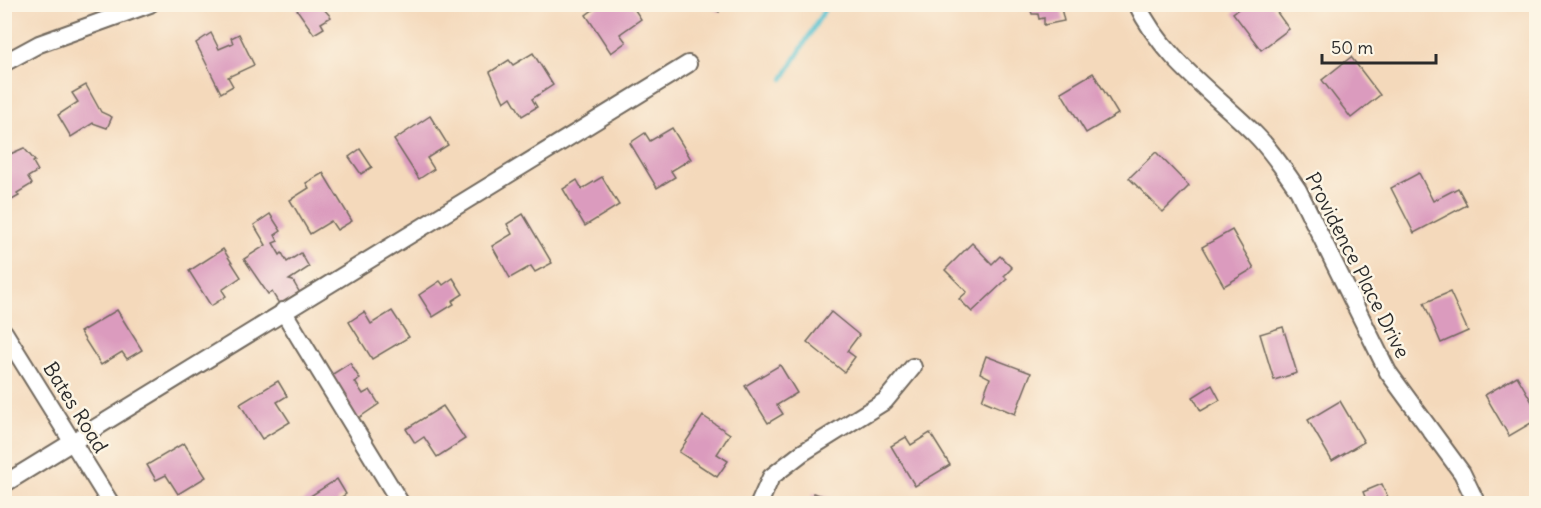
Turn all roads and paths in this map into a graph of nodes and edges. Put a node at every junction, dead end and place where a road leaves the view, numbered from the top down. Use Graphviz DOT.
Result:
graph roads {
  1 [pos="150,4"];
  2 [pos="1137,4"];
  3 [pos="4,63"];
  4 [pos="688,64"];
  5 [pos="283,311"];
  6 [pos="4,332"];
  7 [pos="913,367"];
  8 [pos="73,442"];
  9 [pos="4,484"];
  10 [pos="111,504"];
  11 [pos="401,504"];
  12 [pos="759,504"];
  13 [pos="1477,504"];
  1 -- 3 [label="street"];
  2 -- 13 [label="street, Providence Place Drive"];
  4 -- 5 [label="street"];
  5 -- 8 [label="street"];
  5 -- 11 [label="street"];
  6 -- 8 [label="street, Bates Road"];
  7 -- 12 [label="street"];
  8 -- 9 [label="street"];
  8 -- 10 [label="street, Bates Road"];
}
